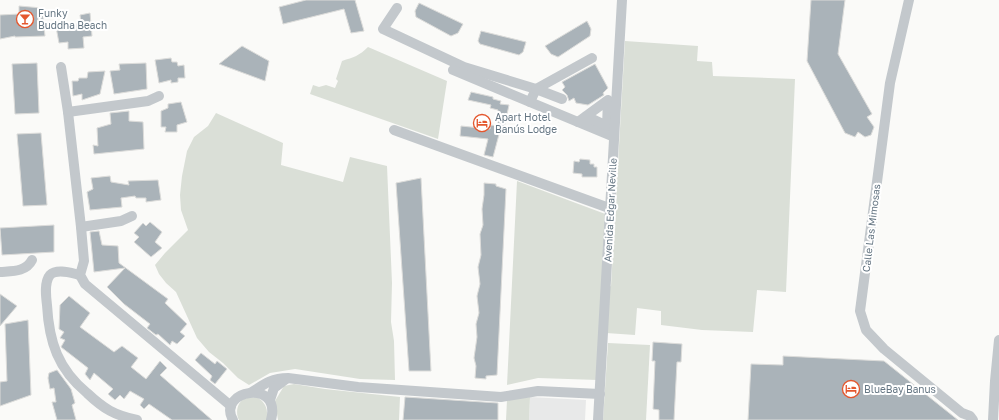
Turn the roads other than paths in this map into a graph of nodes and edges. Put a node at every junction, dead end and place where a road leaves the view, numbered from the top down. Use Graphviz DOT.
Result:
graph roads {
  1 [pos="622,0"];
  2 [pos="909,0"];
  3 [pos="397,8"];
  4 [pos="592,58"];
  5 [pos="61,67"];
  6 [pos="453,70"];
  7 [pos="536,89"];
  8 [pos="159,96"];
  9 [pos="562,99"];
  10 [pos="530,102"];
  11 [pos="68,112"];
  12 [pos="394,130"];
  13 [pos="614,137"];
  14 [pos="609,208"];
  15 [pos="132,216"];
  16 [pos="81,227"];
  17 [pos="32,260"];
  18 [pos="0,272"];
  19 [pos="80,275"];
  20 [pos="999,340"];
  21 [pos="288,378"];
  22 [pos="252,392"];
  23 [pos="600,394"];
  24 [pos="270,400"];
  25 [pos="231,406"];
  26 [pos="963,417"];
  27 [pos="232,419"];
  28 [pos="137,420"];
  29 [pos="272,420"];
  30 [pos="598,420"];
  31 [pos="973,420"];
  32 [pos="992,420"];
  1 -- 13 [label="street, Avenida Edgar Neville"];
  2 -- 26 [label="street, Calle Las Mimosas"];
  3 -- 7 [label="street"];
  4 -- 7 [label="street"];
  5 -- 11 [label="street"];
  6 -- 10 [label="street"];
  7 -- 9 [label="street"];
  7 -- 10 [label="street"];
  8 -- 11 [label="street"];
  10 -- 13 [label="street"];
  11 -- 16 [label="street"];
  12 -- 14 [label="street"];
  13 -- 14 [label="street, Avenida Edgar Neville"];
  14 -- 23 [label="street, Avenida Edgar Neville"];
  15 -- 16 [label="street"];
  16 -- 19 [label="street"];
  17 -- 18 [label="street"];
  19 -- 25 [label="street"];
  19 -- 28 [label="street"];
  20 -- 32 [label="street"];
  21 -- 22 [label="street"];
  21 -- 23 [label="street"];
  21 -- 24 [label="street"];
  22 -- 24 [label="street"];
  22 -- 25 [label="street"];
  23 -- 30 [label="street, Avenida Edgar Neville"];
  24 -- 29 [label="street"];
  25 -- 27 [label="street"];
  26 -- 31 [label="street, Calle Las Mimosas"];
}
